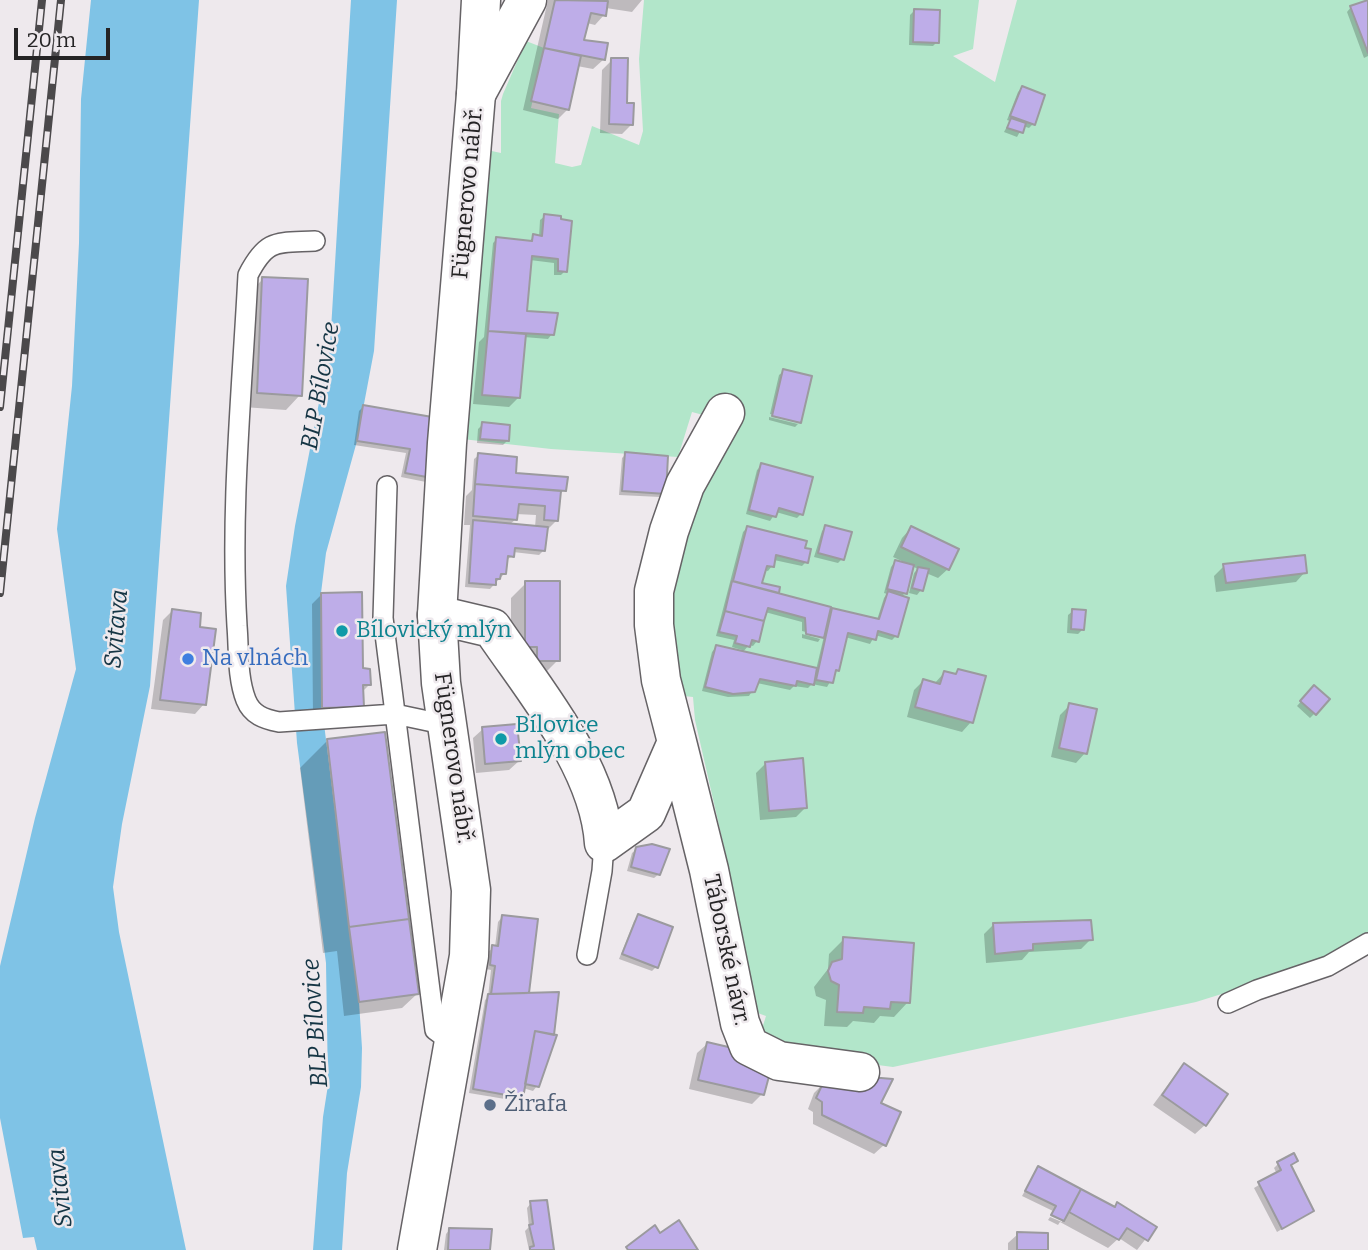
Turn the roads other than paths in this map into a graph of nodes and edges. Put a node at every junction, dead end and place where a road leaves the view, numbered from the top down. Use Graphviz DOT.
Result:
graph roads {
  1 [pos="481,0"];
  2 [pos="527,0"];
  3 [pos="476,94"];
  4 [pos="315,241"];
  5 [pos="725,413"];
  6 [pos="387,486"];
  7 [pos="437,615"];
  8 [pos="395,714"];
  9 [pos="447,725"];
  10 [pos="677,742"];
  11 [pos="604,843"];
  12 [pos="1368,943"];
  13 [pos="587,955"];
  14 [pos="1228,1003"];
  15 [pos="453,1043"];
  16 [pos="860,1072"];
  17 [pos="417,1250"];
  1 -- 3 [label="street, Fügnerovo nábř."];
  2 -- 3 [label="street, Fügnerovo nábř."];
  3 -- 7 [label="street, Fügnerovo nábř."];
  4 -- 8 [label="lane"];
  5 -- 10 [label="street, Táborské návr."];
  6 -- 8 [label="lane"];
  7 -- 9 [label="street, Fügnerovo nábř."];
  7 -- 11 [label="street"];
  8 -- 9 [label="lane"];
  8 -- 15 [label="lane"];
  9 -- 15 [label="street, Fügnerovo nábř."];
  10 -- 11 [label="street"];
  10 -- 16 [label="street, Táborské návr."];
  11 -- 13 [label="lane"];
  12 -- 14 [label="lane"];
  15 -- 17 [label="street, Fügnerovo nábř."];
}
